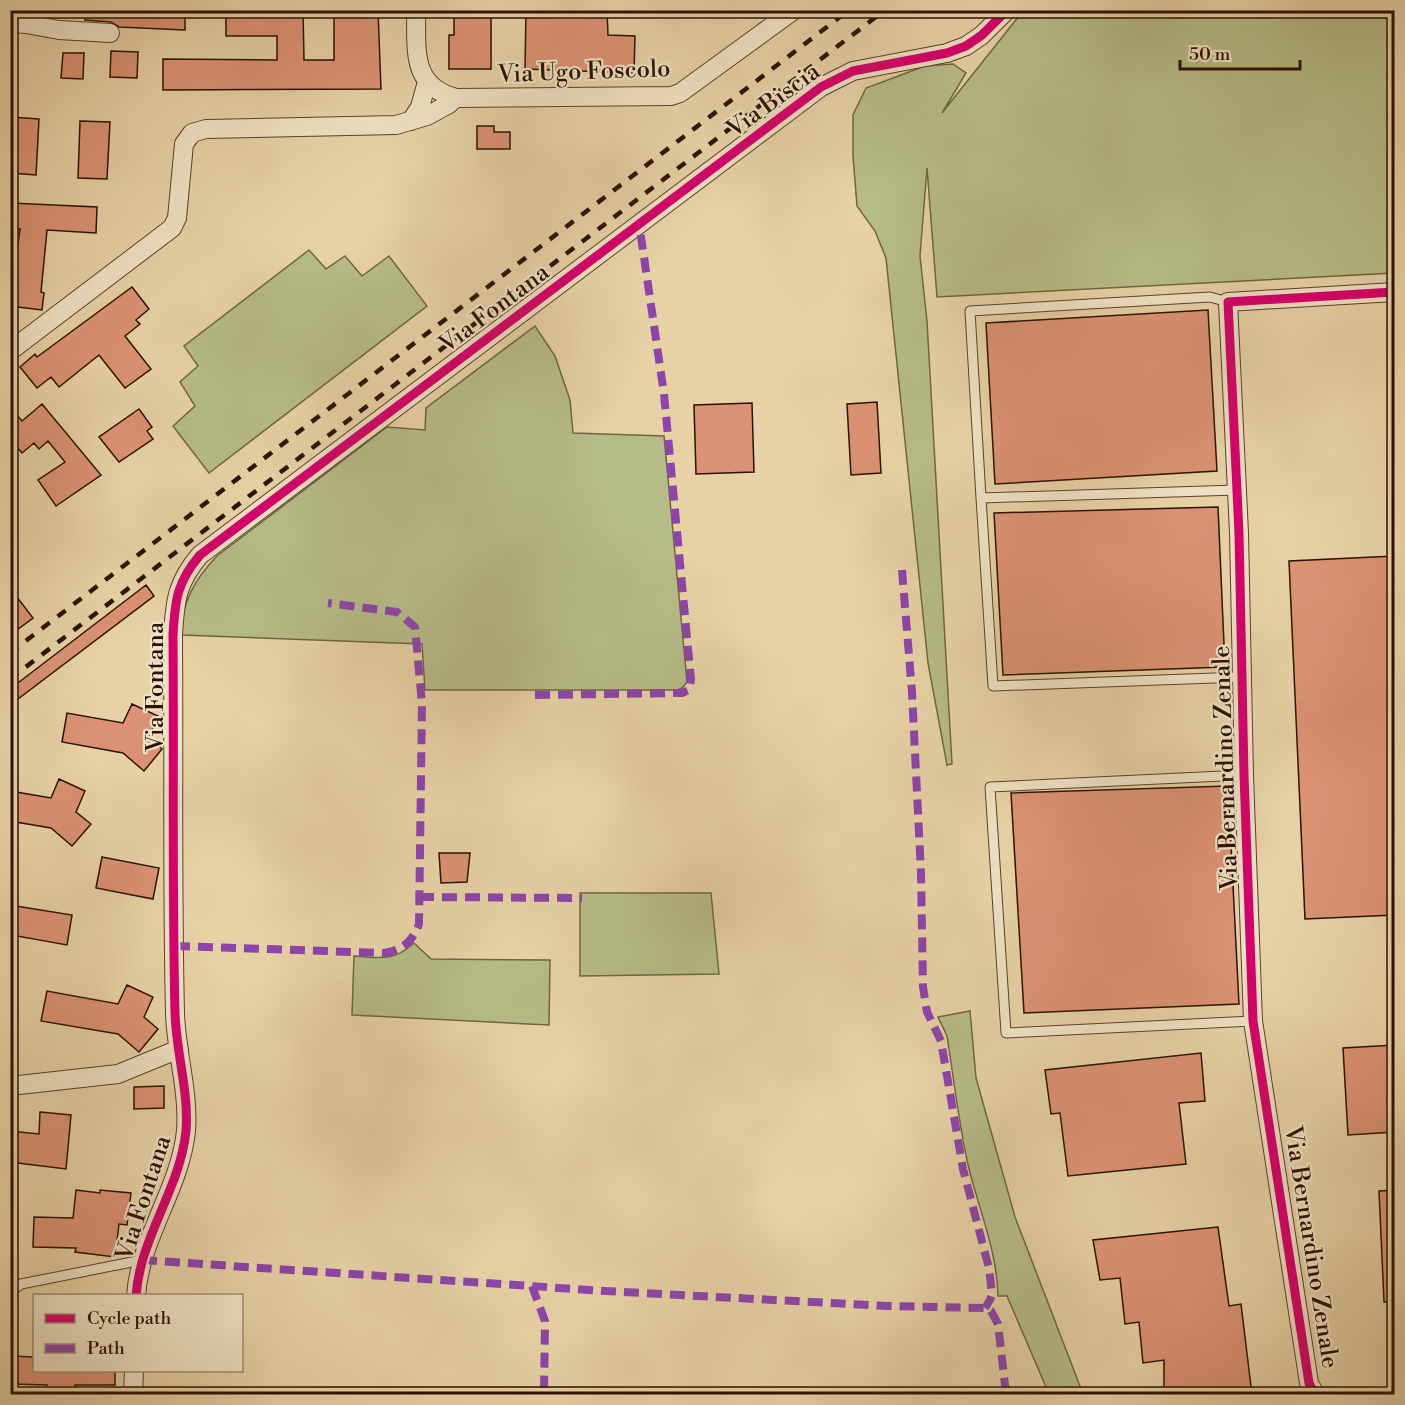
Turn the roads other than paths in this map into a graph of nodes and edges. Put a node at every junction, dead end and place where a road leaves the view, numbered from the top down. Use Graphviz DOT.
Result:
graph roads {
  1 [pos="416,10"];
  2 [pos="794,10"];
  3 [pos="1006,10"];
  4 [pos="10,23"];
  5 [pos="110,33"];
  6 [pos="427,81"];
  7 [pos="456,98"];
  8 [pos="411,122"];
  9 [pos="639,223"];
  10 [pos="1395,292"];
  11 [pos="1228,302"];
  12 [pos="10,351"];
  13 [pos="1237,490"];
  14 [pos="981,498"];
  15 [pos="1242,677"];
  16 [pos="1244,775"];
  17 [pos="1253,1021"];
  18 [pos="179,1049"];
  19 [pos="10,1086"];
  20 [pos="141,1260"];
  21 [pos="10,1292"];
  22 [pos="136,1294"];
  23 [pos="134,1372"];
  24 [pos="133,1395"];
  25 [pos="1315,1395"];
  1 -- 6 [label="street"];
  2 -- 7 [label="street, Via Ugo Foscolo"];
  3 -- 9 [label="street, Via Biscia"];
  4 -- 5 [label="street"];
  6 -- 7 [label="street, Via Ugo Foscolo"];
  6 -- 8 [label="street"];
  7 -- 8 [label="street"];
  8 -- 12 [label="street"];
  9 -- 18 [label="street, Via Fontana"];
  10 -- 11 [label="street"];
  11 -- 13 [label="street, Via Bernardino Zenale"];
  11 -- 14 [label="lane"];
  13 -- 14 [label="lane"];
  13 -- 15 [label="street, Via Bernardino Zenale"];
  14 -- 15 [label="lane"];
  15 -- 16 [label="street, Via Bernardino Zenale"];
  16 -- 17 [label="street, Via Bernardino Zenale"];
  16 -- 17 [label="lane"];
  17 -- 25 [label="street, Via Bernardino Zenale"];
  18 -- 19 [label="street"];
  18 -- 20 [label="street, Via Fontana"];
  20 -- 21 [label="lane"];
  20 -- 22 [label="street, Via Fontana"];
  23 -- 24 [label="street"];
}
